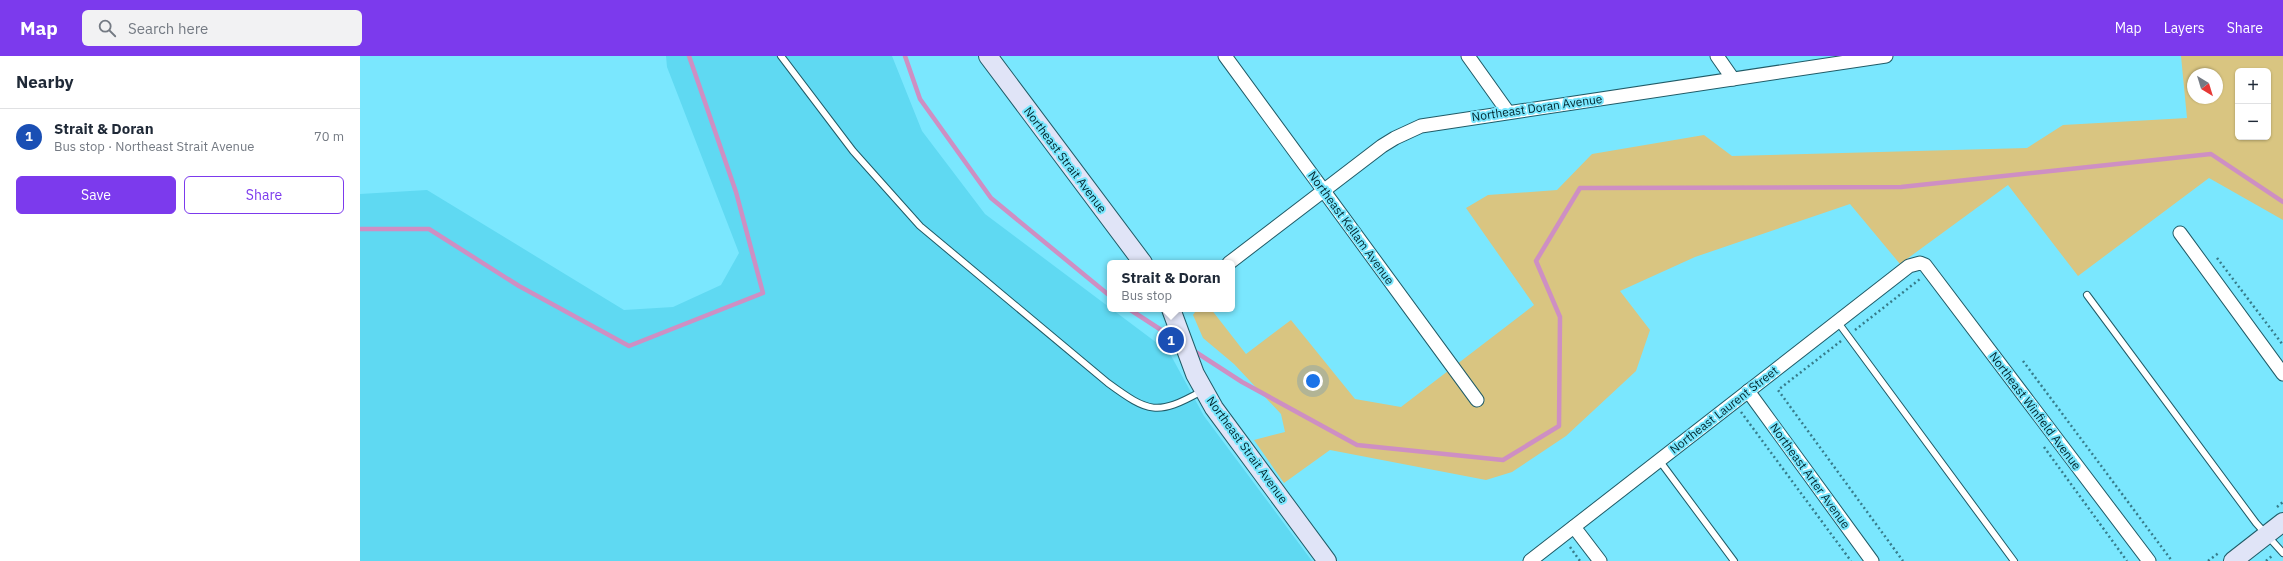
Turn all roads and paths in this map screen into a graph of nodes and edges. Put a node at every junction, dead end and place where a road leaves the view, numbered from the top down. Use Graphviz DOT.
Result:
graph roads {
  1 [pos="781,56"];
  2 [pos="988,56"];
  3 [pos="1224,56"];
  4 [pos="1468,56"];
  5 [pos="1717,56"];
  6 [pos="1886,56"];
  7 [pos="1733,79"];
  8 [pos="1508,112"];
  9 [pos="1323,191"];
  10 [pos="2180,233"];
  11 [pos="2218,258"];
  12 [pos="1141,260"];
  13 [pos="1234,260"];
  14 [pos="1920,263"];
  15 [pos="1925,285"];
  16 [pos="2087,295"];
  17 [pos="1172,312"];
  18 [pos="1837,321"];
  19 [pos="1848,335"];
  20 [pos="2283,345"];
  21 [pos="2023,361"];
  22 [pos="2283,374"];
  23 [pos="1204,390"];
  24 [pos="1748,391"];
  25 [pos="1477,400"];
  26 [pos="1734,403"];
  27 [pos="2043,446"];
  28 [pos="1659,460"];
  29 [pos="2283,522"];
  30 [pos="1574,527"];
  31 [pos="2266,535"];
  32 [pos="1562,536"];
  33 [pos="2283,553"];
  34 [pos="1328,561"];
  35 [pos="1530,561"];
  36 [pos="1580,561"];
  37 [pos="1600,561"];
  38 [pos="1734,561"];
  39 [pos="1851,561"];
  40 [pos="1872,561"];
  41 [pos="1903,561"];
  42 [pos="2014,561"];
  43 [pos="2127,561"];
  44 [pos="2150,561"];
  45 [pos="2172,561"];
  46 [pos="2233,561"];
  1 -- 23 [label="lane"];
  2 -- 12 [label="main road, Northeast Strait Avenue"];
  3 -- 9 [label="street, Northeast Kellam Avenue"];
  4 -- 8 [label="street"];
  5 -- 7 [label="street"];
  6 -- 7 [label="street, Northeast Doran Avenue"];
  7 -- 8 [label="street, Northeast Doran Avenue"];
  8 -- 9 [label="street, Northeast Doran Avenue"];
  9 -- 13 [label="street, Northeast Doran Avenue"];
  9 -- 25 [label="street, Northeast Kellam Avenue"];
  10 -- 22 [label="street"];
  11 -- 20 [label="path"];
  14 -- 18 [label="street, Northeast Laurent Street"];
  14 -- 44 [label="street, Northeast Winfield Avenue"];
  15 -- 19 [label="path"];
  16 -- 31 [label="lane"];
  17 -- 23 [label="main road, Northeast Strait Avenue"];
  18 -- 19 [label="lane"];
  18 -- 24 [label="street, Northeast Laurent Street"];
  19 -- 41 [label="path"];
  19 -- 42 [label="lane"];
  21 -- 45 [label="path"];
  23 -- 34 [label="main road, Northeast Strait Avenue"];
  24 -- 26 [label="street, Northeast Laurent Street"];
  24 -- 40 [label="street, Northeast Arter Avenue"];
  26 -- 28 [label="street, Northeast Laurent Street"];
  26 -- 39 [label="path"];
  27 -- 43 [label="path"];
  28 -- 30 [label="street, Northeast Laurent Street"];
  28 -- 38 [label="lane"];
  29 -- 31 [label="main road"];
  30 -- 32 [label="street, Northeast Laurent Street"];
  30 -- 37 [label="street"];
  31 -- 33 [label="lane"];
  31 -- 46 [label="main road"];
  32 -- 35 [label="street, Northeast Laurent Street"];
  32 -- 36 [label="path"];
}
